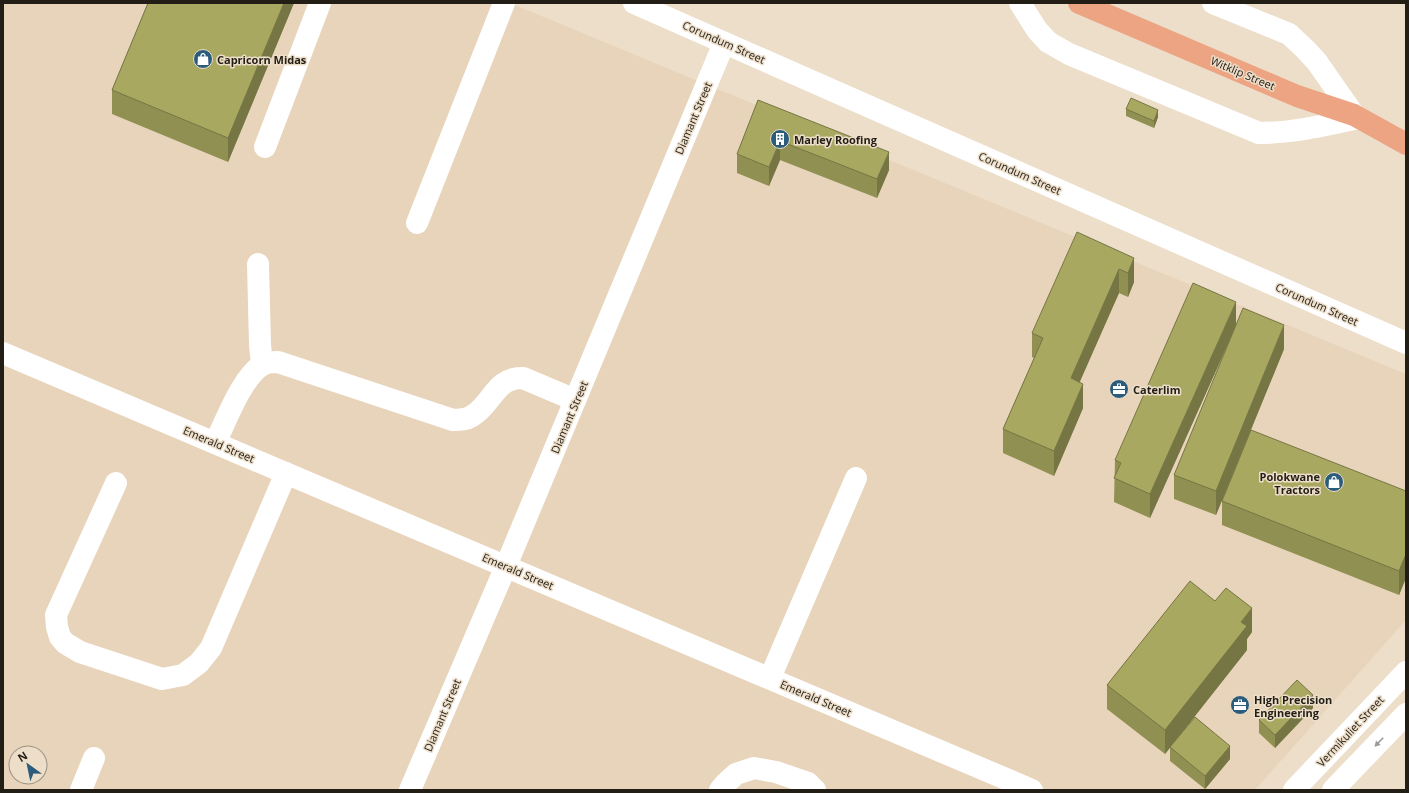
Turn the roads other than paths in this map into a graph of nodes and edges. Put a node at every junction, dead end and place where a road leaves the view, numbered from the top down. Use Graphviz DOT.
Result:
graph roads {
  1 [pos="320,3"];
  2 [pos="504,3"];
  3 [pos="634,3"];
  4 [pos="1020,3"];
  5 [pos="1079,3"];
  6 [pos="1213,3"];
  7 [pos="724,43"];
  8 [pos="1356,116"];
  9 [pos="1406,144"];
  10 [pos="265,147"];
  11 [pos="417,223"];
  12 [pos="258,264"];
  13 [pos="1406,343"];
  14 [pos="3,353"];
  15 [pos="262,365"];
  16 [pos="575,400"];
  17 [pos="215,443"];
  18 [pos="286,472"];
  19 [pos="856,478"];
  20 [pos="116,483"];
  21 [pos="506,566"];
  22 [pos="1406,672"];
  23 [pos="770,678"];
  24 [pos="1406,714"];
  25 [pos="94,758"];
  26 [pos="81,790"];
  27 [pos="410,790"];
  28 [pos="720,790"];
  29 [pos="815,790"];
  30 [pos="1032,790"];
  31 [pos="1294,790"];
  32 [pos="1333,790"];
  1 -- 10 [label="street"];
  2 -- 11 [label="street"];
  3 -- 7 [label="street, Corundum Street"];
  4 -- 8 [label="street"];
  5 -- 8 [label="main road, Witklip Street"];
  6 -- 8 [label="street"];
  7 -- 13 [label="street, Corundum Street"];
  7 -- 16 [label="street, Diamant Street"];
  8 -- 9 [label="main road, Witklip Street"];
  12 -- 15 [label="street"];
  14 -- 17 [label="street, Emerald Street"];
  15 -- 16 [label="street"];
  15 -- 17 [label="street"];
  16 -- 21 [label="street, Diamant Street"];
  17 -- 18 [label="street, Emerald Street"];
  18 -- 20 [label="street"];
  18 -- 21 [label="street, Emerald Street"];
  19 -- 23 [label="street"];
  21 -- 23 [label="street, Emerald Street"];
  21 -- 27 [label="street, Diamant Street"];
  22 -- 31 [label="street, Vermikuliet Street"];
  23 -- 30 [label="street, Emerald Street"];
  24 -- 32 [label="street, one-way"];
  25 -- 26 [label="street"];
  28 -- 29 [label="street"];
}
